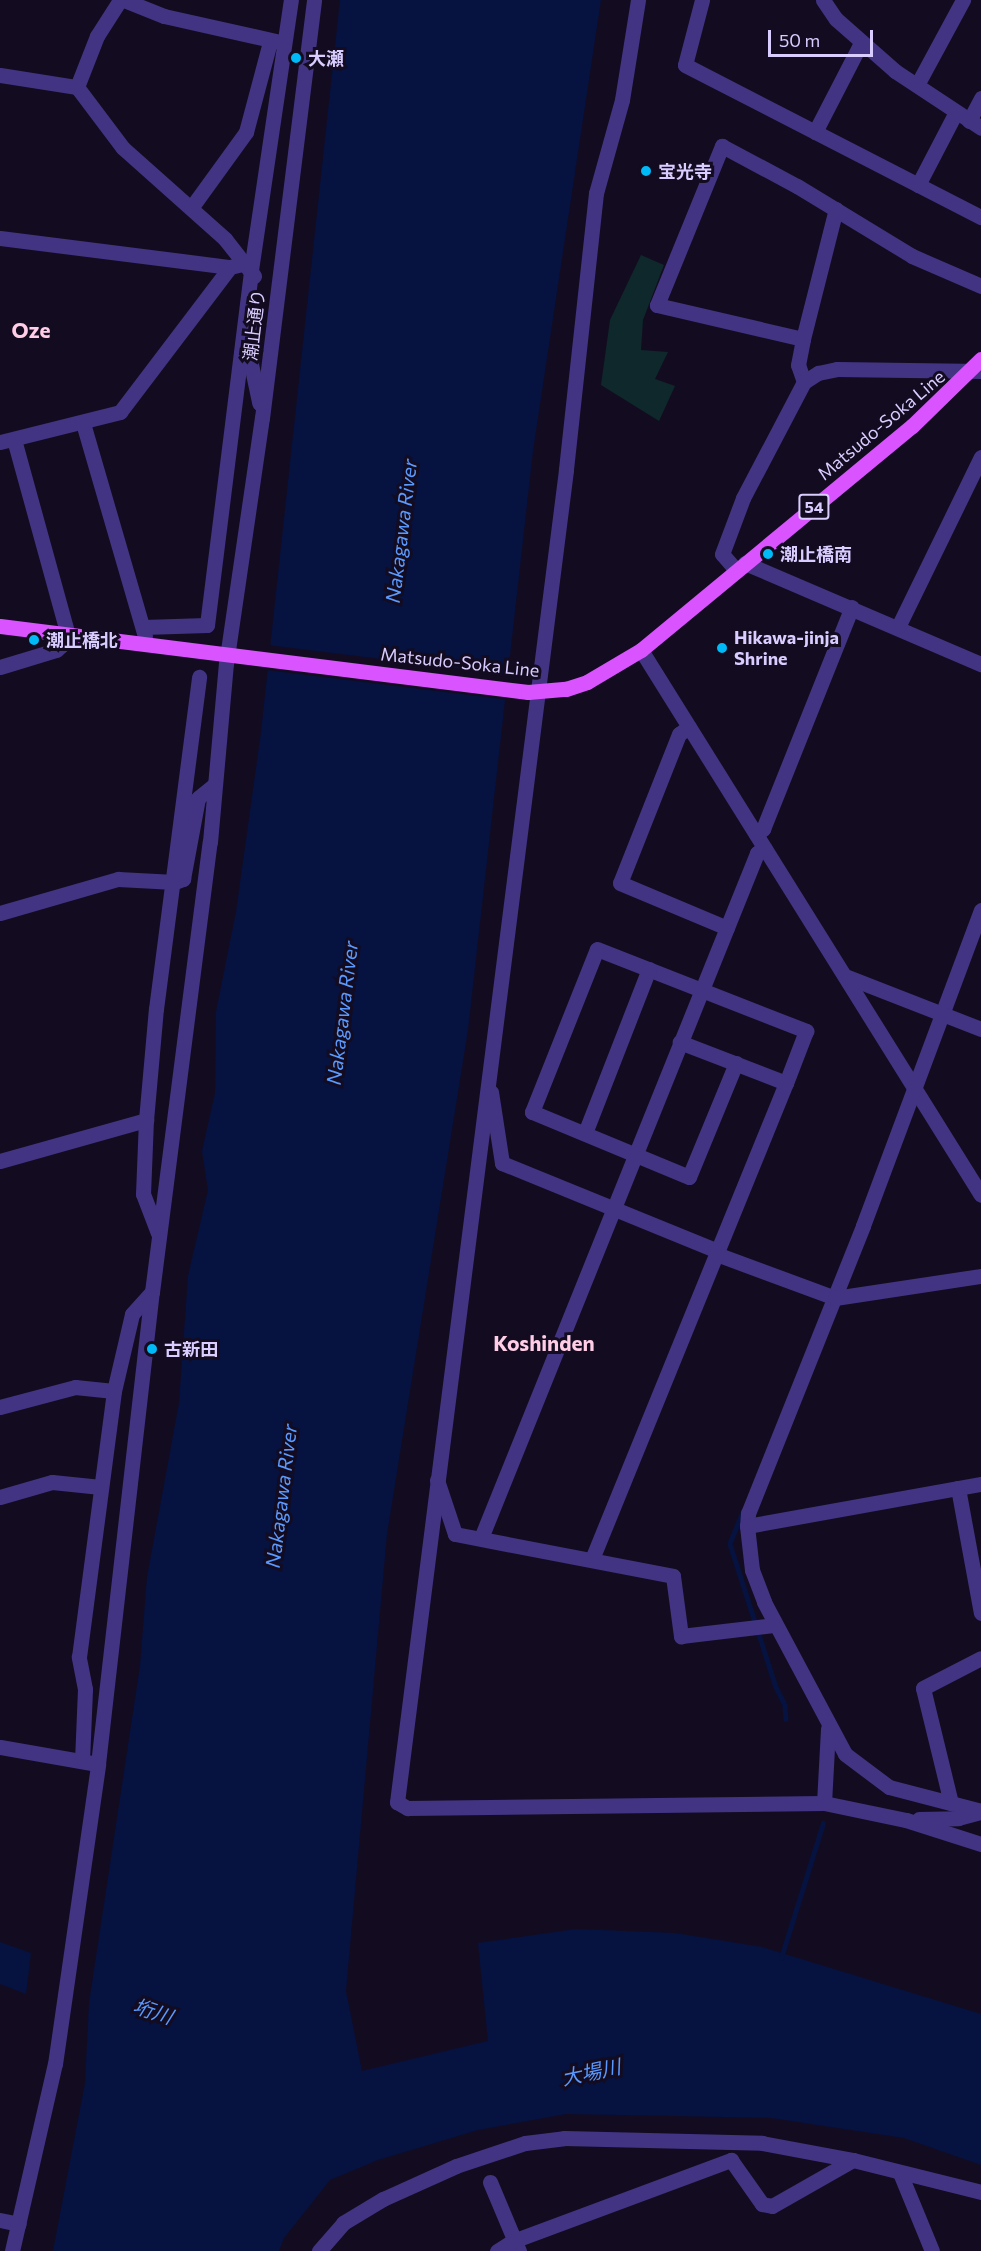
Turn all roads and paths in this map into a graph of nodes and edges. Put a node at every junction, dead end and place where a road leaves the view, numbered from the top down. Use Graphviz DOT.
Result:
graph roads {
  1 [pos="120,0"];
  2 [pos="124,0"];
  3 [pos="291,0"];
  4 [pos="314,0"];
  5 [pos="638,0"];
  6 [pos="702,0"];
  7 [pos="823,0"];
  8 [pos="963,0"];
  9 [pos="277,42"];
  10 [pos="861,43"];
  11 [pos="0,75"];
  12 [pos="917,85"];
  13 [pos="77,87"];
  14 [pos="981,98"];
  15 [pos="956,112"];
  16 [pos="975,124"];
  17 [pos="815,132"];
  18 [pos="918,185"];
  19 [pos="191,208"];
  20 [pos="836,209"];
  21 [pos="981,217"];
  22 [pos="0,238"];
  23 [pos="249,266"];
  24 [pos="230,267"];
  25 [pos="981,286"];
  26 [pos="803,339"];
  27 [pos="978,367"];
  28 [pos="804,382"];
  29 [pos="262,418"];
  30 [pos="82,423"];
  31 [pos="7,441"];
  32 [pos="981,457"];
  33 [pos="741,567"];
  34 [pos="852,607"];
  35 [pos="0,626"];
  36 [pos="143,627"];
  37 [pos="898,627"];
  38 [pos="69,634"];
  39 [pos="148,644"];
  40 [pos="641,650"];
  41 [pos="227,654"];
  42 [pos="981,664"];
  43 [pos="0,666"];
  44 [pos="200,677"];
  45 [pos="533,692"];
  46 [pos="689,727"];
  47 [pos="214,785"];
  48 [pos="756,834"];
  49 [pos="765,848"];
  50 [pos="175,882"];
  51 [pos="981,910"];
  52 [pos="0,913"];
  53 [pos="727,928"];
  54 [pos="649,969"];
  55 [pos="845,976"];
  56 [pos="702,990"];
  57 [pos="944,1015"];
  58 [pos="981,1029"];
  59 [pos="680,1042"];
  60 [pos="736,1063"];
  61 [pos="488,1083"];
  62 [pos="786,1083"];
  63 [pos="915,1088"];
  64 [pos="146,1120"];
  65 [pos="585,1133"];
  66 [pos="636,1155"];
  67 [pos="0,1161"];
  68 [pos="981,1195"];
  69 [pos="615,1208"];
  70 [pos="160,1236"];
  71 [pos="718,1253"];
  72 [pos="981,1276"];
  73 [pos="152,1292"];
  74 [pos="835,1298"];
  75 [pos="114,1391"];
  76 [pos="0,1407"];
  77 [pos="436,1477"];
  78 [pos="981,1484"];
  79 [pos="100,1487"];
  80 [pos="958,1488"];
  81 [pos="0,1497"];
  82 [pos="747,1526"];
  83 [pos="481,1538"];
  84 [pos="592,1559"];
  85 [pos="981,1613"];
  86 [pos="775,1625"];
  87 [pos="981,1658"];
  88 [pos="828,1728"];
  89 [pos="0,1747"];
  90 [pos="82,1761"];
  91 [pos="98,1764"];
  92 [pos="824,1803"];
  93 [pos="951,1803"];
  94 [pos="981,1811"];
  95 [pos="906,1820"];
  96 [pos="981,1844"];
  97 [pos="853,2160"];
  98 [pos="900,2173"];
  99 [pos="490,2182"];
  100 [pos="981,2192"];
  101 [pos="0,2220"];
  102 [pos="20,2224"];
  103 [pos="516,2246"];
  104 [pos="323,2248"];
  105 [pos="12,2251"];
  106 [pos="497,2251"];
  107 [pos="932,2251"];
  1 -- 13 [label="street"];
  2 -- 9 [label="street"];
  3 -- 9 [label="street"];
  4 -- 29 [label="street, 潮止通り"];
  5 -- 45 [label="street"];
  6 -- 17 [label="street"];
  7 -- 10 [label="street"];
  8 -- 12 [label="street"];
  9 -- 19 [label="street"];
  9 -- 23 [label="street"];
  10 -- 12 [label="street"];
  10 -- 17 [label="street"];
  11 -- 13 [label="street"];
  12 -- 15 [label="street"];
  13 -- 19 [label="street"];
  14 -- 16 [label="street"];
  15 -- 16 [label="street"];
  15 -- 18 [label="street"];
  17 -- 18 [label="street"];
  18 -- 21 [label="street"];
  19 -- 23 [label="street"];
  20 -- 25 [label="street"];
  20 -- 26 [label="street"];
  20 -- 26 [label="street"];
  22 -- 24 [label="street"];
  23 -- 24 [label="street"];
  23 -- 29 [label="street"];
  23 -- 36 [label="street"];
  24 -- 30 [label="street"];
  26 -- 28 [label="street"];
  27 -- 28 [label="street"];
  27 -- 33 [label="main road, Matsudo-Soka Line / 54"];
  28 -- 33 [label="street"];
  29 -- 41 [label="street, 潮止通り"];
  30 -- 31 [label="street"];
  30 -- 36 [label="street"];
  31 -- 38 [label="street"];
  32 -- 37 [label="street"];
  33 -- 34 [label="street"];
  33 -- 40 [label="main road, Matsudo-Soka Line / 54"];
  34 -- 37 [label="street"];
  34 -- 48 [label="street"];
  35 -- 38 [label="main road, Matsudo-Soka Line / 54"];
  36 -- 39 [label="street"];
  37 -- 42 [label="street"];
  38 -- 39 [label="main road, Matsudo-Soka Line / 54"];
  38 -- 43 [label="street"];
  39 -- 41 [label="main road, Matsudo-Soka Line / 54"];
  40 -- 45 [label="main road, Matsudo-Soka Line / 54"];
  40 -- 46 [label="street"];
  41 -- 45 [label="main road, Matsudo-Soka Line / 54"];
  41 -- 47 [label="street, 潮止通り"];
  44 -- 50 [label="street"];
  45 -- 61 [label="street"];
  46 -- 48 [label="street"];
  46 -- 53 [label="street"];
  47 -- 50 [label="street"];
  47 -- 70 [label="street, 潮止通り"];
  48 -- 49 [label="street"];
  49 -- 53 [label="street"];
  49 -- 55 [label="street"];
  50 -- 52 [label="street"];
  50 -- 64 [label="street"];
  51 -- 57 [label="street"];
  53 -- 56 [label="street"];
  54 -- 56 [label="street"];
  54 -- 65 [label="street"];
  54 -- 65 [label="street"];
  55 -- 57 [label="street"];
  55 -- 63 [label="street"];
  56 -- 59 [label="street"];
  56 -- 62 [label="street"];
  57 -- 58 [label="street"];
  57 -- 63 [label="street"];
  59 -- 60 [label="street"];
  59 -- 66 [label="street"];
  60 -- 62 [label="street"];
  60 -- 66 [label="street"];
  61 -- 69 [label="street"];
  61 -- 77 [label="street"];
  62 -- 71 [label="street"];
  63 -- 68 [label="street"];
  63 -- 74 [label="street"];
  64 -- 67 [label="street"];
  64 -- 70 [label="street"];
  65 -- 66 [label="street"];
  66 -- 69 [label="street"];
  69 -- 71 [label="street"];
  69 -- 83 [label="street"];
  70 -- 73 [label="street, 潮止通り"];
  71 -- 74 [label="street"];
  71 -- 84 [label="street"];
  72 -- 74 [label="street"];
  73 -- 75 [label="street"];
  73 -- 91 [label="street, 潮止通り"];
  74 -- 82 [label="street"];
  75 -- 76 [label="street"];
  75 -- 79 [label="street"];
  77 -- 83 [label="street"];
  77 -- 92 [label="street"];
  78 -- 80 [label="street"];
  79 -- 81 [label="street"];
  79 -- 90 [label="street"];
  80 -- 82 [label="street"];
  80 -- 85 [label="street"];
  82 -- 86 [label="street"];
  83 -- 84 [label="street"];
  84 -- 86 [label="street"];
  86 -- 88 [label="street"];
  87 -- 93 [label="street"];
  88 -- 92 [label="street"];
  88 -- 93 [label="street"];
  89 -- 90 [label="street"];
  90 -- 91 [label="street"];
  91 -- 102 [label="street, 潮止通り"];
  92 -- 95 [label="street"];
  93 -- 94 [label="street"];
  94 -- 95 [label="street"];
  95 -- 96 [label="street"];
  97 -- 98 [label="street"];
  97 -- 103 [label="street"];
  97 -- 104 [label="street"];
  98 -- 100 [label="street"];
  98 -- 107 [label="street"];
  99 -- 103 [label="street"];
  101 -- 102 [label="street"];
  102 -- 105 [label="street, 潮止通り"];
  103 -- 106 [label="street"];
}
